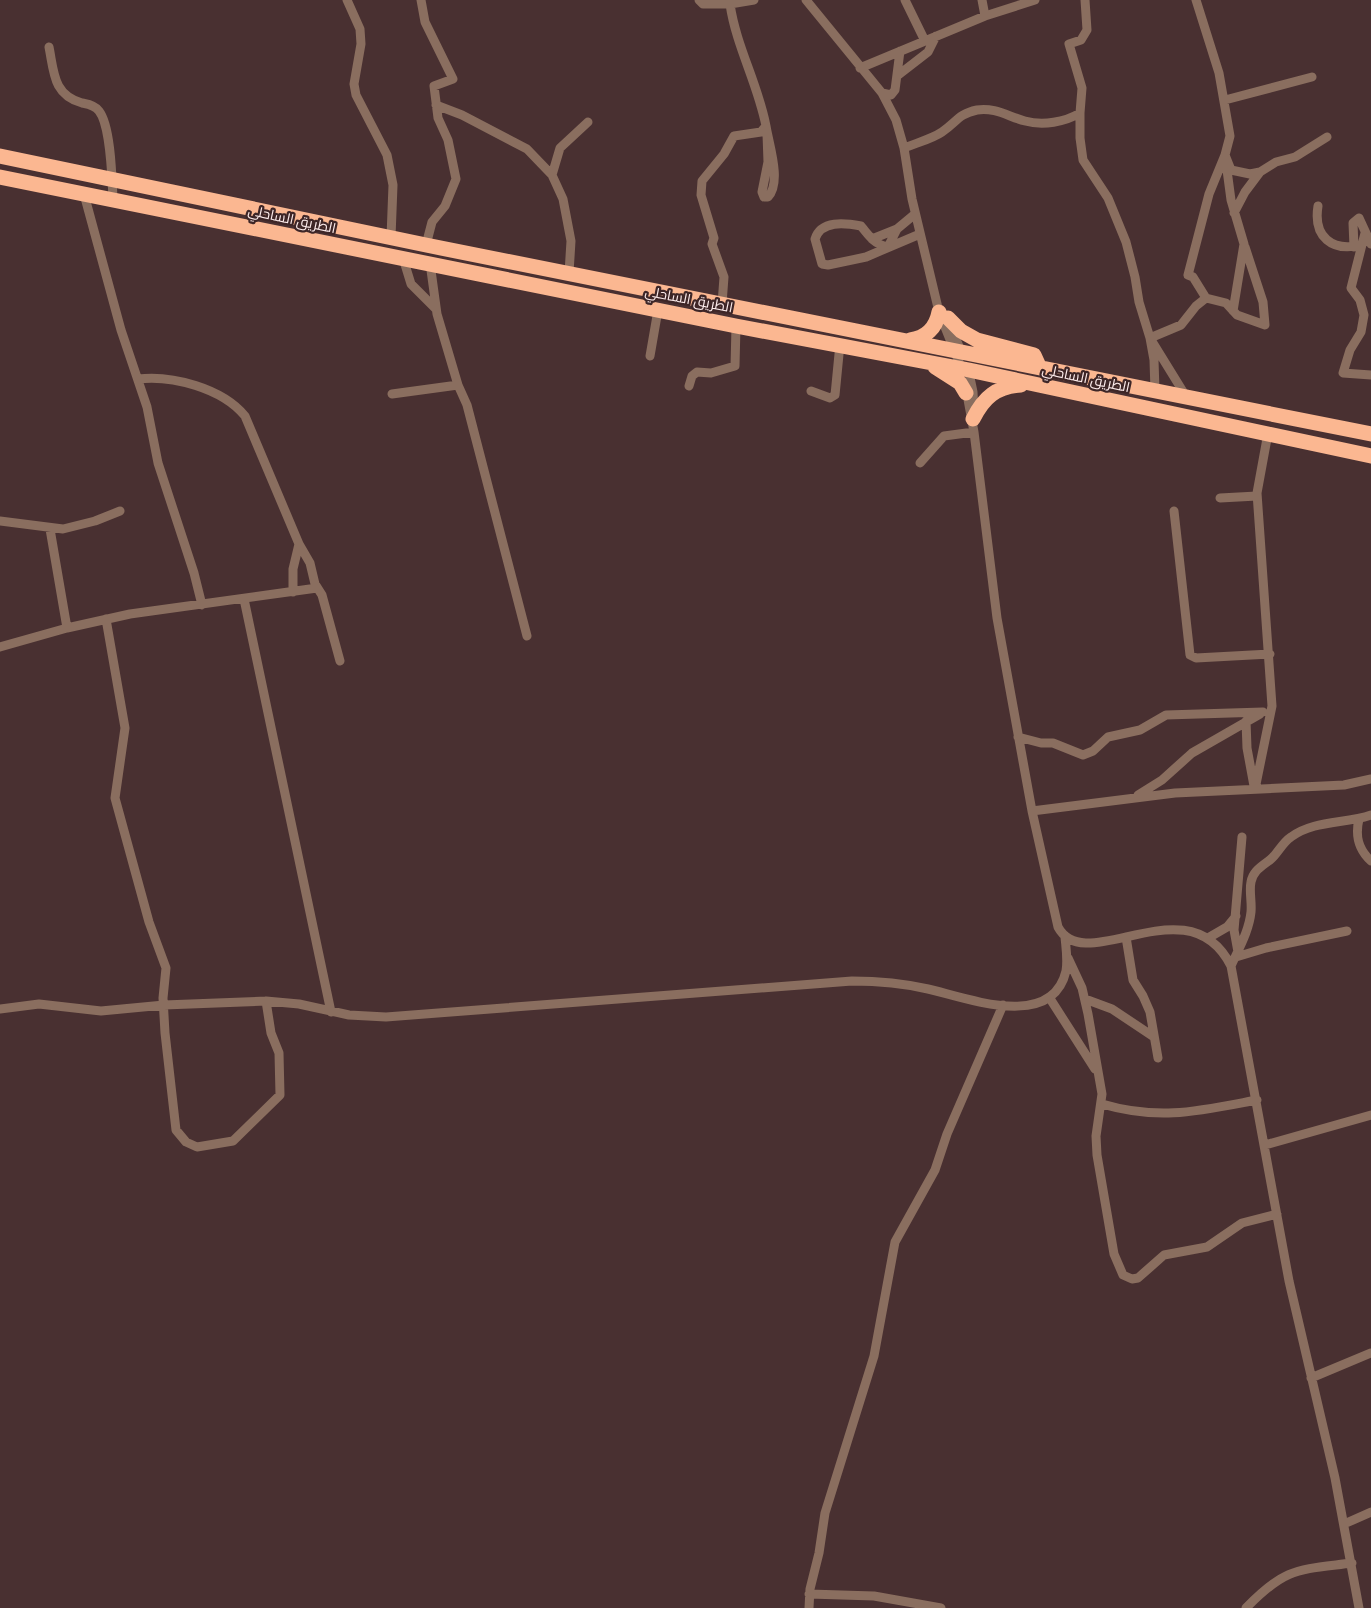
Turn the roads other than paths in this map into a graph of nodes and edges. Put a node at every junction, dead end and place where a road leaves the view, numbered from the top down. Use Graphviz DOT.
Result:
graph roads {
  1 [pos="347,0"];
  2 [pos="421,0"];
  3 [pos="699,0"];
  4 [pos="754,0"];
  5 [pos="806,0"];
  6 [pos="905,0"];
  7 [pos="982,0"];
  8 [pos="1035,0"];
  9 [pos="1086,0"];
  10 [pos="1196,0"];
  11 [pos="730,4"];
  12 [pos="985,16"];
  13 [pos="936,36"];
  14 [pos="925,41"];
  15 [pos="48,47"];
  16 [pos="900,52"];
  17 [pos="860,68"];
  18 [pos="897,76"];
  19 [pos="1312,77"];
  20 [pos="882,93"];
  21 [pos="1224,100"];
  22 [pos="436,105"];
  23 [pos="1080,113"];
  24 [pos="588,122"];
  25 [pos="767,130"];
  26 [pos="1327,137"];
  27 [pos="904,148"];
  28 [pos="1225,155"];
  29 [pos="0,156"];
  30 [pos="1260,172"];
  31 [pos="552,175"];
  32 [pos="0,177"];
  33 [pos="112,179"];
  34 [pos="84,194"];
  35 [pos="113,199"];
  36 [pos="1318,206"];
  37 [pos="1234,213"];
  38 [pos="915,214"];
  39 [pos="897,229"];
  40 [pos="920,234"];
  41 [pos="390,237"];
  42 [pos="872,239"];
  43 [pos="426,244"];
  44 [pos="1244,244"];
  45 [pos="1362,245"];
  46 [pos="888,247"];
  47 [pos="403,258"];
  48 [pos="430,263"];
  49 [pos="569,273"];
  50 [pos="1206,298"];
  51 [pos="722,304"];
  52 [pos="435,308"];
  53 [pos="941,309"];
  54 [pos="658,310"];
  55 [pos="1233,310"];
  56 [pos="736,326"];
  57 [pos="1150,338"];
  58 [pos="909,340"];
  59 [pos="840,344"];
  60 [pos="958,351"];
  61 [pos="650,356"];
  62 [pos="927,362"];
  63 [pos="1039,366"];
  64 [pos="965,369"];
  65 [pos="1371,375"];
  66 [pos="138,380"];
  67 [pos="458,385"];
  68 [pos="1037,385"];
  69 [pos="689,386"];
  70 [pos="811,391"];
  71 [pos="1155,391"];
  72 [pos="966,393"];
  73 [pos="392,394"];
  74 [pos="1187,398"];
  75 [pos="973,426"];
  76 [pos="1268,433"];
  77 [pos="1371,434"];
  78 [pos="1371,456"];
  79 [pos="920,463"];
  80 [pos="1257,496"];
  81 [pos="1220,498"];
  82 [pos="120,511"];
  83 [pos="1174,512"];
  84 [pos="0,521"];
  85 [pos="50,529"];
  86 [pos="299,544"];
  87 [pos="317,588"];
  88 [pos="293,592"];
  89 [pos="244,599"];
  90 [pos="202,604"];
  91 [pos="106,619"];
  92 [pos="68,628"];
  93 [pos="527,636"];
  94 [pos="0,647"];
  95 [pos="1270,654"];
  96 [pos="340,661"];
  97 [pos="1272,706"];
  98 [pos="1263,712"];
  99 [pos="1246,721"];
  100 [pos="1018,737"];
  101 [pos="1371,779"];
  102 [pos="1255,789"];
  103 [pos="1132,797"];
  104 [pos="1032,811"];
  105 [pos="1371,815"];
  106 [pos="1359,819"];
  107 [pos="1242,837"];
  108 [pos="1371,861"];
  109 [pos="1236,916"];
  110 [pos="1347,931"];
  111 [pos="1065,937"];
  112 [pos="1126,937"];
  113 [pos="1208,938"];
  114 [pos="1066,956"];
  115 [pos="1235,958"];
  116 [pos="1049,997"];
  117 [pos="1085,999"];
  118 [pos="266,1001"];
  119 [pos="164,1004"];
  120 [pos="1003,1005"];
  121 [pos="0,1010"];
  122 [pos="331,1012"];
  123 [pos="1154,1038"];
  124 [pos="1158,1058"];
  125 [pos="1098,1074"];
  126 [pos="1257,1100"];
  127 [pos="1102,1104"];
  128 [pos="1371,1115"];
  129 [pos="1265,1145"];
  130 [pos="1277,1214"];
  131 [pos="1371,1353"];
  132 [pos="1311,1378"];
  133 [pos="1371,1512"];
  134 [pos="1344,1524"];
  135 [pos="1352,1563"];
  136 [pos="809,1594"];
  137 [pos="809,1608"];
  138 [pos="941,1608"];
  139 [pos="1246,1608"];
  140 [pos="1359,1608"];
  1 -- 41 [label="street"];
  2 -- 22 [label="street"];
  3 -- 11 [label="street"];
  4 -- 11 [label="street"];
  5 -- 17 [label="street"];
  6 -- 14 [label="street"];
  7 -- 12 [label="street"];
  8 -- 12 [label="street"];
  9 -- 23 [label="street"];
  10 -- 21 [label="street"];
  11 -- 25 [label="street"];
  12 -- 13 [label="street"];
  13 -- 14 [label="street"];
  13 -- 18 [label="street"];
  14 -- 16 [label="street"];
  15 -- 33 [label="street"];
  16 -- 17 [label="street"];
  16 -- 18 [label="street"];
  17 -- 20 [label="street"];
  18 -- 20 [label="street"];
  19 -- 21 [label="street"];
  20 -- 27 [label="street"];
  21 -- 28 [label="street"];
  22 -- 31 [label="street"];
  22 -- 43 [label="street"];
  23 -- 27 [label="street"];
  23 -- 57 [label="street"];
  24 -- 31 [label="street"];
  25 -- 25 [label="street"];
  25 -- 51 [label="street"];
  26 -- 30 [label="street"];
  27 -- 38 [label="street"];
  28 -- 30 [label="street"];
  28 -- 37 [label="street"];
  28 -- 50 [label="street"];
  29 -- 33 [label="highway, الطريق الساحلي"];
  30 -- 37 [label="street"];
  31 -- 49 [label="street"];
  32 -- 34 [label="highway, الطريق الساحلي"];
  33 -- 35 [label="street"];
  33 -- 41 [label="highway, الطريق الساحلي"];
  34 -- 35 [label="highway, الطريق الساحلي"];
  34 -- 66 [label="street"];
  35 -- 47 [label="highway, الطريق الساحلي"];
  36 -- 45 [label="street"];
  37 -- 44 [label="street"];
  38 -- 39 [label="street"];
  38 -- 40 [label="street"];
  39 -- 42 [label="street"];
  39 -- 46 [label="street"];
  40 -- 46 [label="street"];
  40 -- 53 [label="street"];
  41 -- 43 [label="highway, الطريق الساحلي"];
  42 -- 46 [label="street"];
  42 -- 46 [label="street"];
  43 -- 49 [label="highway, الطريق الساحلي"];
  44 -- 55 [label="street"];
  44 -- 55 [label="street"];
  45 -- 45 [label="street"];
  45 -- 65 [label="street"];
  47 -- 48 [label="highway, الطريق الساحلي"];
  47 -- 52 [label="street"];
  48 -- 52 [label="street"];
  48 -- 54 [label="highway, الطريق الساحلي"];
  49 -- 51 [label="highway, الطريق الساحلي"];
  50 -- 55 [label="street"];
  50 -- 57 [label="street"];
  51 -- 58 [label="highway, الطريق الساحلي"];
  52 -- 67 [label="street"];
  53 -- 58 [label="highway"];
  53 -- 60 [label="street"];
  53 -- 63 [label="highway"];
  54 -- 56 [label="highway, الطريق الساحلي"];
  54 -- 61 [label="street"];
  56 -- 59 [label="highway, الطريق الساحلي"];
  56 -- 69 [label="street"];
  57 -- 71 [label="street"];
  57 -- 74 [label="street"];
  58 -- 60 [label="highway, الطريق الساحلي"];
  59 -- 62 [label="highway, الطريق الساحلي"];
  59 -- 70 [label="street"];
  60 -- 63 [label="highway, الطريق الساحلي"];
  60 -- 64 [label="street"];
  62 -- 64 [label="highway, الطريق الساحلي"];
  62 -- 72 [label="highway"];
  63 -- 71 [label="highway, الطريق الساحلي"];
  64 -- 68 [label="highway, الطريق الساحلي"];
  64 -- 72 [label="street"];
  64 -- 75 [label="street"];
  66 -- 86 [label="street"];
  66 -- 90 [label="street"];
  67 -- 73 [label="street"];
  67 -- 93 [label="street"];
  68 -- 75 [label="highway"];
  68 -- 76 [label="highway, الطريق الساحلي"];
  71 -- 74 [label="highway, الطريق الساحلي"];
  72 -- 75 [label="street"];
  74 -- 77 [label="highway, الطريق الساحلي"];
  75 -- 79 [label="street"];
  75 -- 100 [label="street"];
  76 -- 78 [label="highway, الطريق الساحلي"];
  76 -- 80 [label="street"];
  80 -- 81 [label="street"];
  80 -- 95 [label="street"];
  82 -- 85 [label="street"];
  83 -- 95 [label="street"];
  84 -- 85 [label="street"];
  85 -- 92 [label="street"];
  86 -- 87 [label="street"];
  86 -- 88 [label="street"];
  87 -- 88 [label="street"];
  87 -- 96 [label="street"];
  88 -- 89 [label="street"];
  89 -- 90 [label="street"];
  89 -- 122 [label="street"];
  90 -- 91 [label="street"];
  91 -- 92 [label="street"];
  91 -- 119 [label="street"];
  92 -- 94 [label="street"];
  95 -- 97 [label="street"];
  97 -- 98 [label="street"];
  97 -- 102 [label="street"];
  98 -- 99 [label="street"];
  98 -- 100 [label="street"];
  99 -- 102 [label="street"];
  99 -- 103 [label="street"];
  100 -- 104 [label="street"];
  101 -- 102 [label="street"];
  102 -- 103 [label="street"];
  103 -- 104 [label="street"];
  104 -- 111 [label="street"];
  105 -- 106 [label="street"];
  106 -- 108 [label="street"];
  106 -- 115 [label="street"];
  107 -- 109 [label="street"];
  109 -- 113 [label="street"];
  109 -- 115 [label="street"];
  110 -- 115 [label="street"];
  111 -- 112 [label="street"];
  111 -- 114 [label="street"];
  112 -- 113 [label="street"];
  112 -- 123 [label="street"];
  113 -- 115 [label="street"];
  114 -- 116 [label="street"];
  114 -- 117 [label="street"];
  115 -- 126 [label="street"];
  116 -- 120 [label="street"];
  116 -- 125 [label="street"];
  117 -- 123 [label="street"];
  117 -- 125 [label="street"];
  118 -- 119 [label="street"];
  118 -- 119 [label="street"];
  118 -- 122 [label="street"];
  119 -- 121 [label="street"];
  120 -- 122 [label="street"];
  120 -- 136 [label="street"];
  123 -- 124 [label="street"];
  125 -- 127 [label="street"];
  126 -- 127 [label="street"];
  126 -- 129 [label="street"];
  127 -- 130 [label="street"];
  128 -- 129 [label="street"];
  129 -- 130 [label="street"];
  130 -- 132 [label="street"];
  131 -- 132 [label="street"];
  132 -- 134 [label="street"];
  133 -- 134 [label="street"];
  134 -- 135 [label="street"];
  135 -- 139 [label="street"];
  135 -- 140 [label="street"];
  136 -- 137 [label="street"];
  136 -- 138 [label="street"];
}
